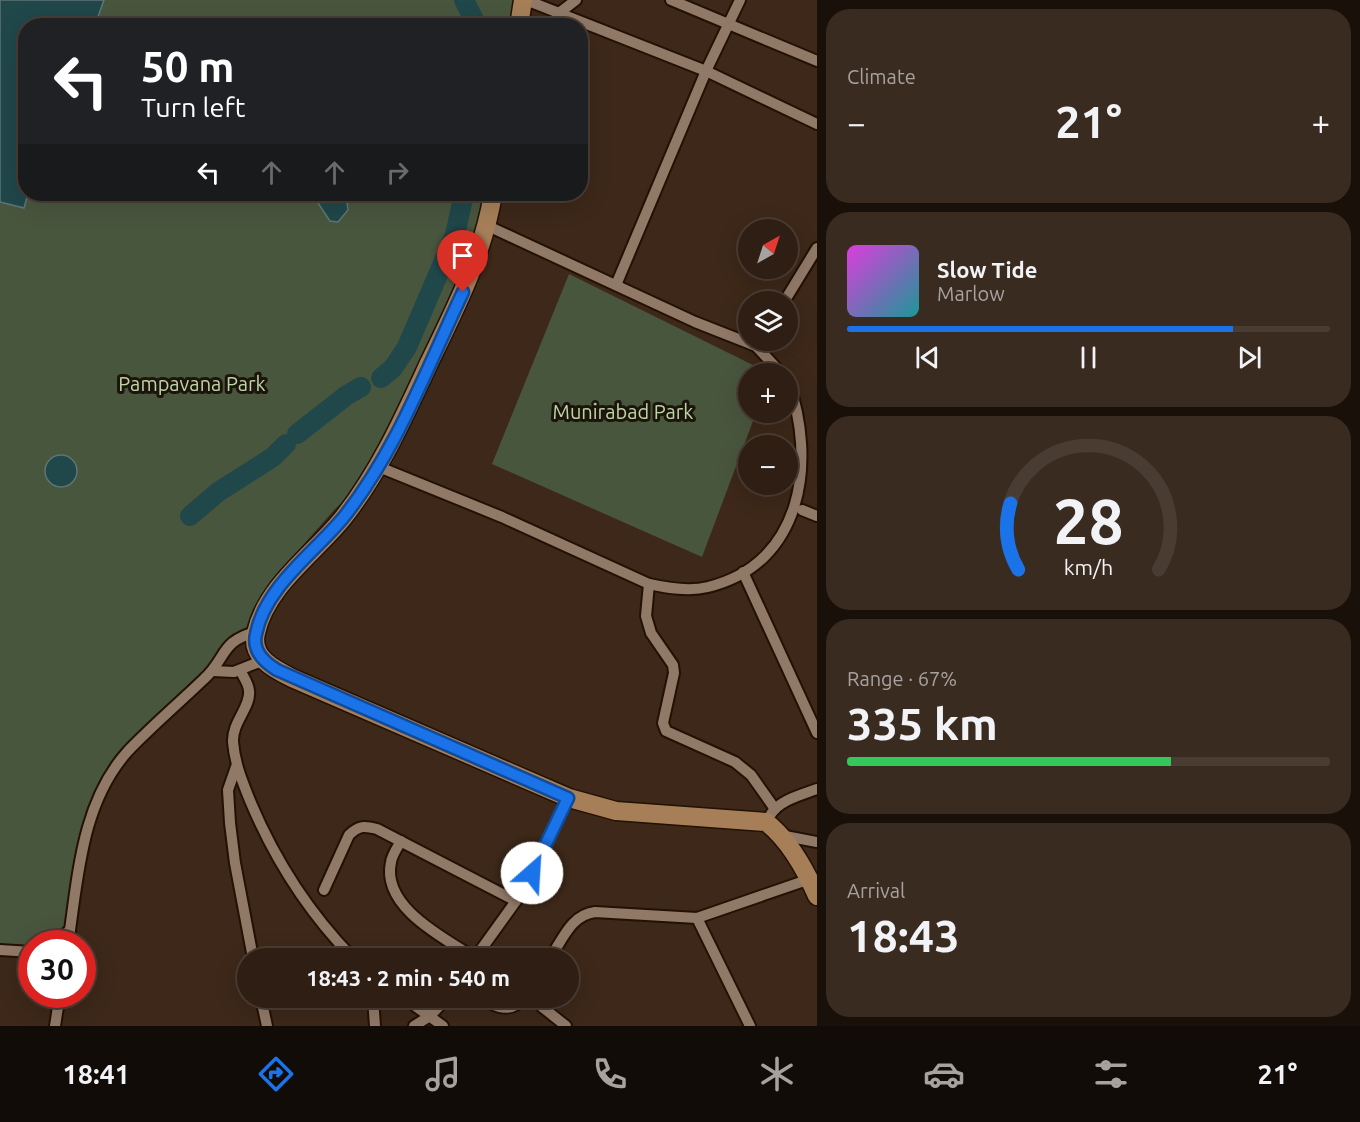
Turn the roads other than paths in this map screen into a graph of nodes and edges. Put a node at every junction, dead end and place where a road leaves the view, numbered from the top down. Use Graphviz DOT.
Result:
graph roads {
  1 [pos="525,0"];
  2 [pos="576,0"];
  3 [pos="671,0"];
  4 [pos="740,0"];
  5 [pos="559,13"];
  6 [pos="521,18"];
  7 [pos="572,18"];
  8 [pos="588,24"];
  9 [pos="729,24"];
  10 [pos="817,61"];
  11 [pos="706,71"];
  12 [pos="817,124"];
  13 [pos="492,201"];
  14 [pos="488,226"];
  15 [pos="817,248"];
  16 [pos="616,285"];
  17 [pos="791,291"];
  18 [pos="738,336"];
  19 [pos="764,351"];
  20 [pos="774,363"];
  21 [pos="798,402"];
  22 [pos="813,450"];
  23 [pos="379,467"];
  24 [pos="812,474"];
  25 [pos="802,510"];
  26 [pos="817,516"];
  27 [pos="743,572"];
  28 [pos="649,584"];
  29 [pos="256,632"];
  30 [pos="264,660"];
  31 [pos="240,670"];
  32 [pos="213,671"];
  33 [pos="817,733"];
  34 [pos="236,767"];
  35 [pos="817,789"];
  36 [pos="568,798"];
  37 [pos="770,815"];
  38 [pos="780,835"];
  39 [pos="401,841"];
  40 [pos="817,842"];
  41 [pos="810,879"];
  42 [pos="324,890"];
  43 [pos="817,896"];
  44 [pos="516,901"];
  45 [pos="696,918"];
  46 [pos="70,930"];
  47 [pos="252,948"];
  48 [pos="343,948"];
  49 [pos="460,948"];
  50 [pos="482,948"];
  51 [pos="556,948"];
  52 [pos="0,951"];
  53 [pos="18,952"];
  54 [pos="58,1008"];
  55 [pos="263,1008"];
  56 [pos="374,1008"];
  57 [pos="419,1008"];
  58 [pos="438,1008"];
  59 [pos="544,1008"];
  60 [pos="430,1016"];
  61 [pos="55,1026"];
  62 [pos="267,1026"];
  63 [pos="375,1026"];
  64 [pos="414,1026"];
  65 [pos="443,1026"];
  66 [pos="566,1026"];
  67 [pos="750,1026"];
  1 -- 5 [label="street"];
  1 -- 6 [label="main road"];
  2 -- 5 [label="street"];
  3 -- 9 [label="street"];
  4 -- 9 [label="street"];
  5 -- 7 [label="street"];
  8 -- 11 [label="street"];
  9 -- 10 [label="street"];
  9 -- 11 [label="street"];
  11 -- 12 [label="street"];
  11 -- 16 [label="street"];
  13 -- 14 [label="main road"];
  14 -- 16 [label="street"];
  14 -- 23 [label="main road"];
  15 -- 17 [label="street"];
  16 -- 18 [label="street"];
  19 -- 20 [label="street"];
  21 -- 22 [label="street"];
  23 -- 28 [label="street"];
  23 -- 29 [label="main road"];
  24 -- 25 [label="street"];
  25 -- 26 [label="street"];
  25 -- 27 [label="street"];
  27 -- 28 [label="street"];
  27 -- 33 [label="street"];
  28 -- 37 [label="street"];
  29 -- 30 [label="main road"];
  29 -- 32 [label="street"];
  30 -- 31 [label="street"];
  30 -- 36 [label="main road"];
  31 -- 32 [label="street"];
  31 -- 34 [label="street"];
  32 -- 46 [label="street"];
  34 -- 47 [label="street"];
  34 -- 48 [label="street"];
  35 -- 37 [label="street"];
  36 -- 37 [label="main road"];
  36 -- 44 [label="street"];
  37 -- 38 [label="main road"];
  38 -- 40 [label="street"];
  38 -- 41 [label="main road"];
  39 -- 42 [label="street"];
  39 -- 44 [label="street"];
  39 -- 49 [label="street"];
  41 -- 43 [label="main road"];
  41 -- 45 [label="street"];
  44 -- 50 [label="street"];
  45 -- 51 [label="street"];
  45 -- 67 [label="street"];
  52 -- 53 [label="street"];
  54 -- 61 [label="street"];
  55 -- 62 [label="street"];
  56 -- 63 [label="street"];
  57 -- 60 [label="street"];
  58 -- 60 [label="street"];
  59 -- 66 [label="street"];
  60 -- 64 [label="street"];
  60 -- 65 [label="street"];
}
